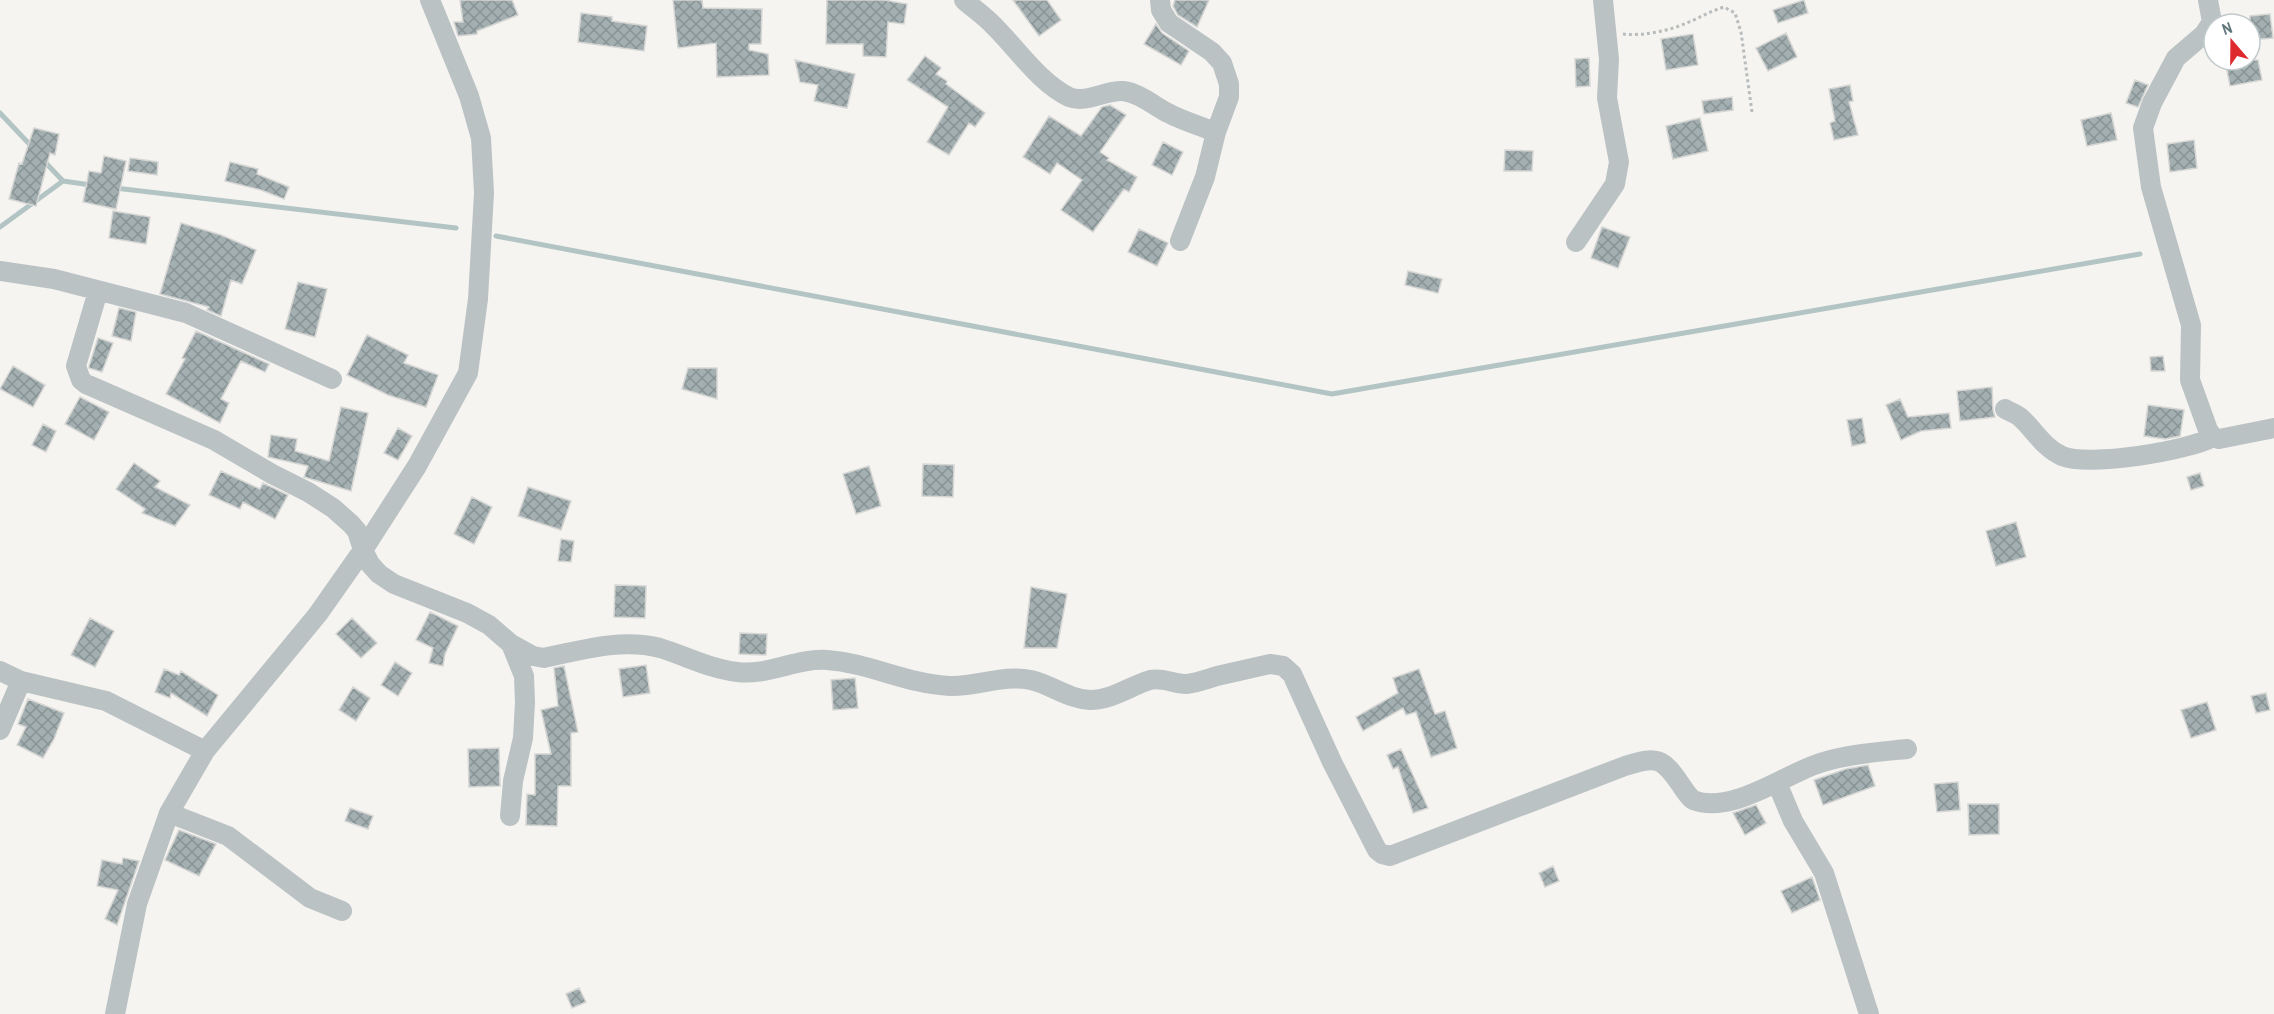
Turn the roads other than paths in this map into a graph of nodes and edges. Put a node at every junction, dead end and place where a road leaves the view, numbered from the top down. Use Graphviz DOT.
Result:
graph roads {
  1 [pos="430,0"];
  2 [pos="964,0"];
  3 [pos="1160,0"];
  4 [pos="1603,0"];
  5 [pos="2208,0"];
  6 [pos="1216,132"];
  7 [pos="1180,241"];
  8 [pos="1576,242"];
  9 [pos="0,271"];
  10 [pos="98,291"];
  11 [pos="332,378"];
  12 [pos="2005,409"];
  13 [pos="2274,428"];
  14 [pos="2213,437"];
  15 [pos="363,550"];
  16 [pos="511,644"];
  17 [pos="0,671"];
  18 [pos="21,681"];
  19 [pos="0,730"];
  20 [pos="1907,749"];
  21 [pos="205,751"];
  22 [pos="1777,783"];
  23 [pos="169,813"];
  24 [pos="510,816"];
  25 [pos="342,911"];
  26 [pos="115,1014"];
  27 [pos="1869,1014"];
  1 -- 15 [label="street"];
  2 -- 6 [label="street"];
  3 -- 6 [label="street"];
  4 -- 8 [label="street"];
  5 -- 14 [label="street"];
  6 -- 7 [label="street"];
  9 -- 10 [label="street"];
  10 -- 11 [label="street"];
  10 -- 15 [label="street"];
  12 -- 14 [label="street"];
  13 -- 14 [label="street"];
  15 -- 16 [label="street"];
  15 -- 21 [label="street"];
  16 -- 22 [label="street"];
  16 -- 24 [label="street"];
  17 -- 18 [label="street"];
  18 -- 19 [label="street"];
  18 -- 21 [label="street"];
  20 -- 22 [label="street"];
  21 -- 23 [label="street"];
  22 -- 27 [label="street"];
  23 -- 25 [label="street"];
  23 -- 26 [label="street"];
}
